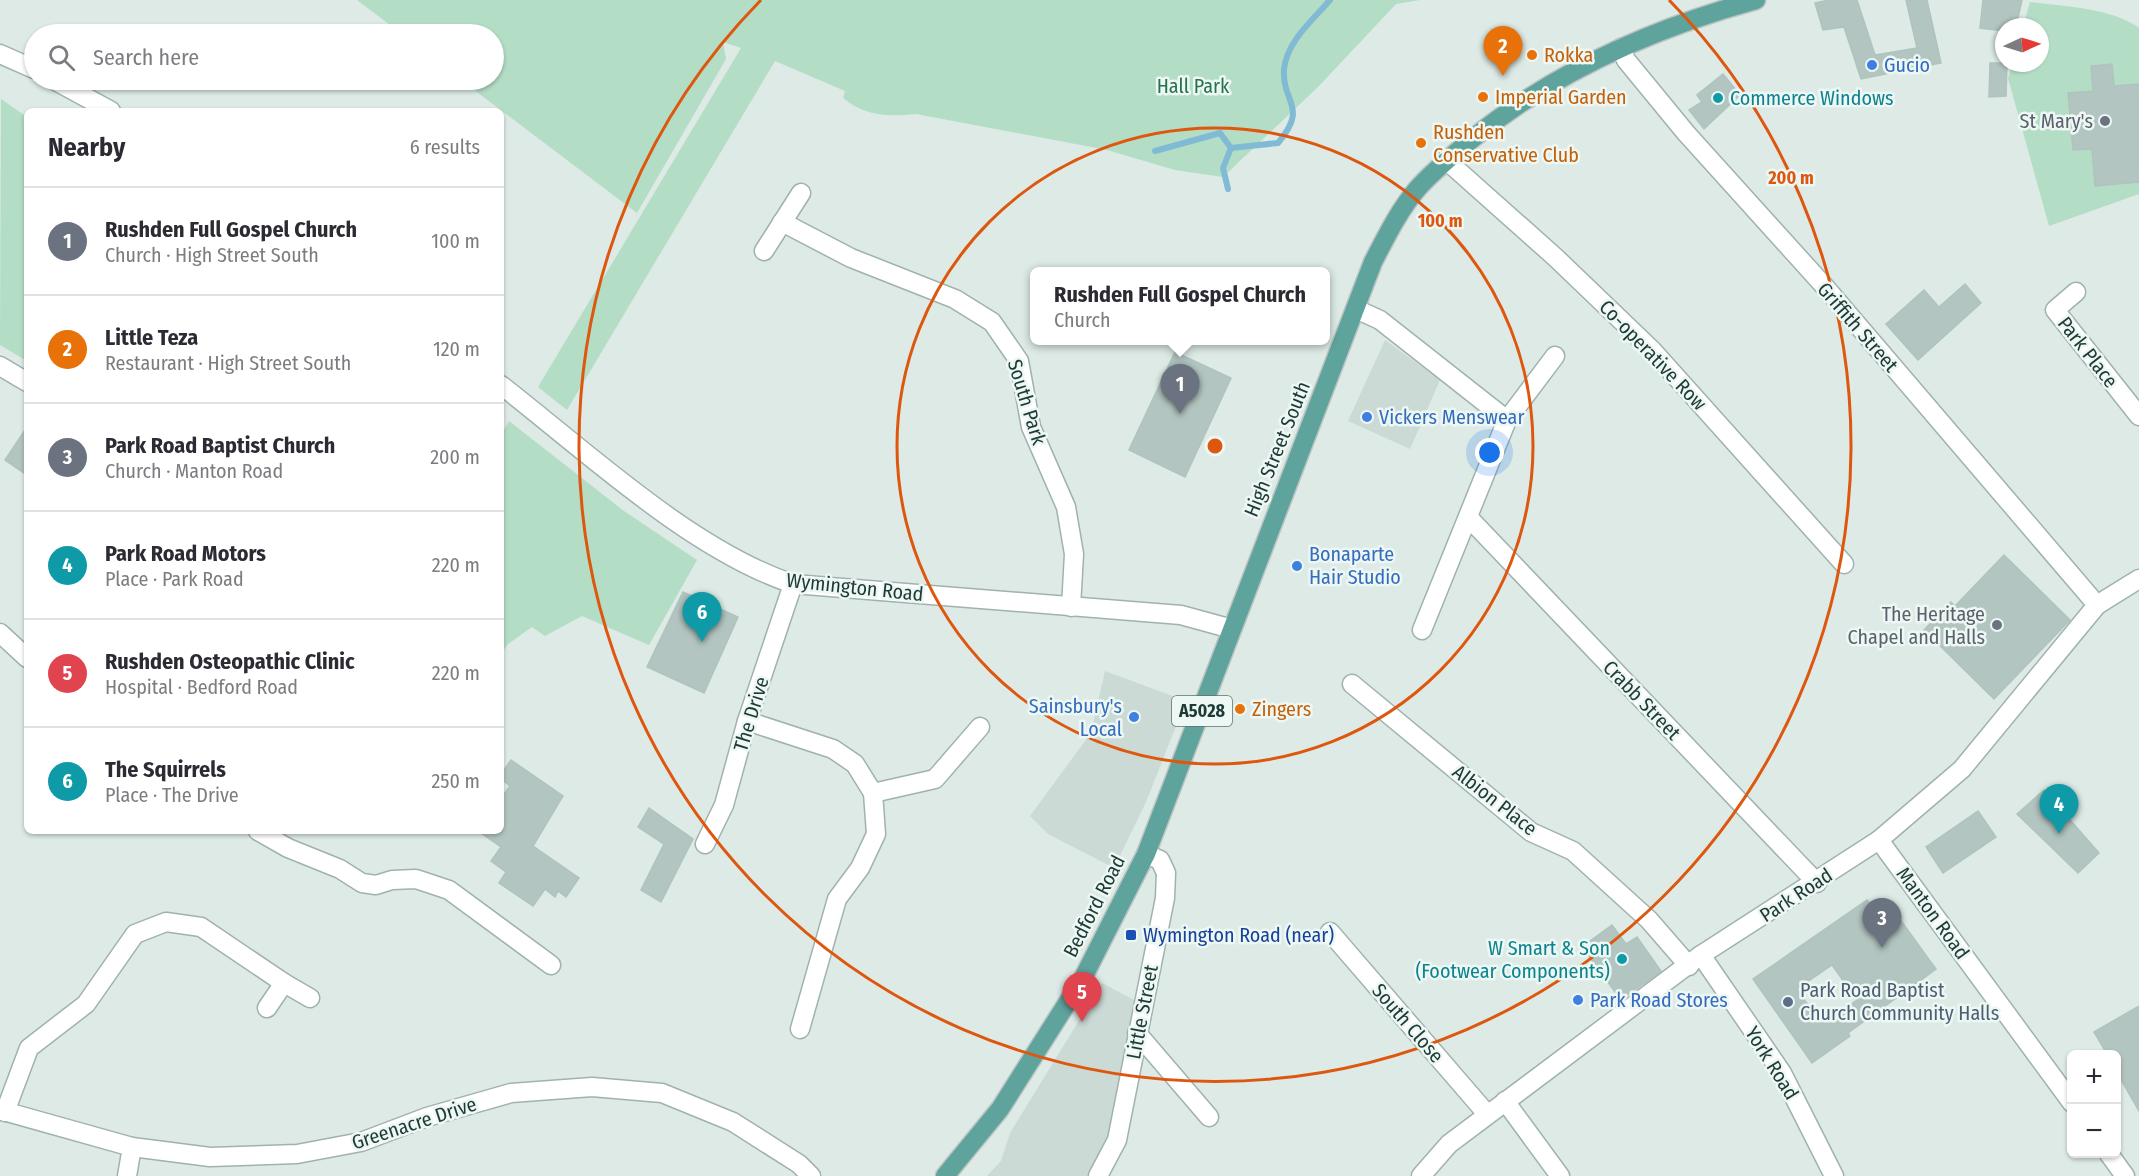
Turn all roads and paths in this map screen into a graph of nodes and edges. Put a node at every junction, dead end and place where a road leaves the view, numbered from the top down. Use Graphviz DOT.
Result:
graph roads {
  1 [pos="1756,0"];
  2 [pos="1621,48"];
  3 [pos="0,54"];
  4 [pos="24,65"];
  5 [pos="72,90"];
  6 [pos="105,108"];
  7 [pos="1446,160"];
  8 [pos="801,193"];
  9 [pos="782,222"];
  10 [pos="764,251"];
  11 [pos="2076,292"];
  12 [pos="1356,309"];
  13 [pos="1555,356"];
  14 [pos="0,366"];
  15 [pos="24,379"];
  16 [pos="504,387"];
  17 [pos="2139,416"];
  18 [pos="1507,420"];
  19 [pos="1468,517"];
  20 [pos="1844,564"];
  21 [pos="2139,579"];
  22 [pos="793,584"];
  23 [pos="2097,605"];
  24 [pos="1071,607"];
  25 [pos="1232,629"];
  26 [pos="1422,630"];
  27 [pos="0,633"];
  28 [pos="24,655"];
  29 [pos="1352,684"];
  30 [pos="747,721"];
  31 [pos="980,727"];
  32 [pos="873,792"];
  33 [pos="263,834"];
  34 [pos="1879,840"];
  35 [pos="705,844"];
  36 [pos="1146,854"];
  37 [pos="1817,883"];
  38 [pos="1330,932"];
  39 [pos="1695,960"];
  40 [pos="551,965"];
  41 [pos="284,983"];
  42 [pos="310,998"];
  43 [pos="267,1008"];
  44 [pos="800,1029"];
  45 [pos="1137,1033"];
  46 [pos="2067,1096"];
  47 [pos="1505,1101"];
  48 [pos="3,1111"];
  49 [pos="1487,1114"];
  50 [pos="1209,1117"];
  51 [pos="132,1147"];
  52 [pos="2112,1158"];
  53 [pos="127,1176"];
  54 [pos="811,1176"];
  55 [pos="945,1176"];
  56 [pos="1098,1176"];
  57 [pos="1421,1176"];
  58 [pos="1560,1176"];
  59 [pos="1834,1176"];
  60 [pos="2125,1176"];
  1 -- 2 [label="main road, High Street South / A5028"];
  2 -- 7 [label="main road, High Street South / A5028"];
  2 -- 23 [label="street, Griffith Street"];
  3 -- 4 [label="street"];
  5 -- 6 [label="street"];
  7 -- 12 [label="main road, High Street South / A5028"];
  7 -- 20 [label="street, Co-operative Row"];
  8 -- 9 [label="street"];
  9 -- 10 [label="street"];
  9 -- 24 [label="street, South Park"];
  11 -- 17 [label="street, Park Place"];
  12 -- 18 [label="street"];
  12 -- 25 [label="main road, High Street South / A5028"];
  13 -- 18 [label="street"];
  14 -- 15 [label="street"];
  16 -- 22 [label="street, Wymington Road"];
  18 -- 19 [label="street"];
  19 -- 26 [label="street"];
  19 -- 37 [label="street, Crabb Street"];
  21 -- 23 [label="street, Park Road"];
  22 -- 24 [label="street, Wymington Road"];
  22 -- 30 [label="street, The Drive"];
  23 -- 34 [label="street, Park Road"];
  24 -- 25 [label="street, Wymington Road"];
  25 -- 36 [label="main road, Bedford Road / A5028"];
  27 -- 28 [label="street"];
  29 -- 39 [label="street, Albion Place"];
  30 -- 32 [label="street"];
  30 -- 35 [label="street, The Drive"];
  31 -- 32 [label="street"];
  32 -- 44 [label="street"];
  33 -- 40 [label="street"];
  34 -- 37 [label="street, Park Road"];
  34 -- 46 [label="street, Manton Road"];
  36 -- 45 [label="street, Little Street"];
  36 -- 55 [label="main road, Bedford Road / A5028"];
  37 -- 39 [label="street, Park Road"];
  38 -- 49 [label="street, South Close"];
  39 -- 47 [label="street, Park Road"];
  39 -- 59 [label="street, York Road"];
  41 -- 42 [label="street"];
  41 -- 43 [label="street"];
  41 -- 48 [label="street"];
  45 -- 50 [label="street"];
  45 -- 56 [label="street, Little Street"];
  47 -- 49 [label="street, Park Road"];
  47 -- 58 [label="street"];
  48 -- 51 [label="street, Greenacre Drive"];
  49 -- 57 [label="street, Park Road"];
  51 -- 53 [label="street"];
  51 -- 54 [label="street, Greenacre Drive"];
  52 -- 60 [label="street"];
}
